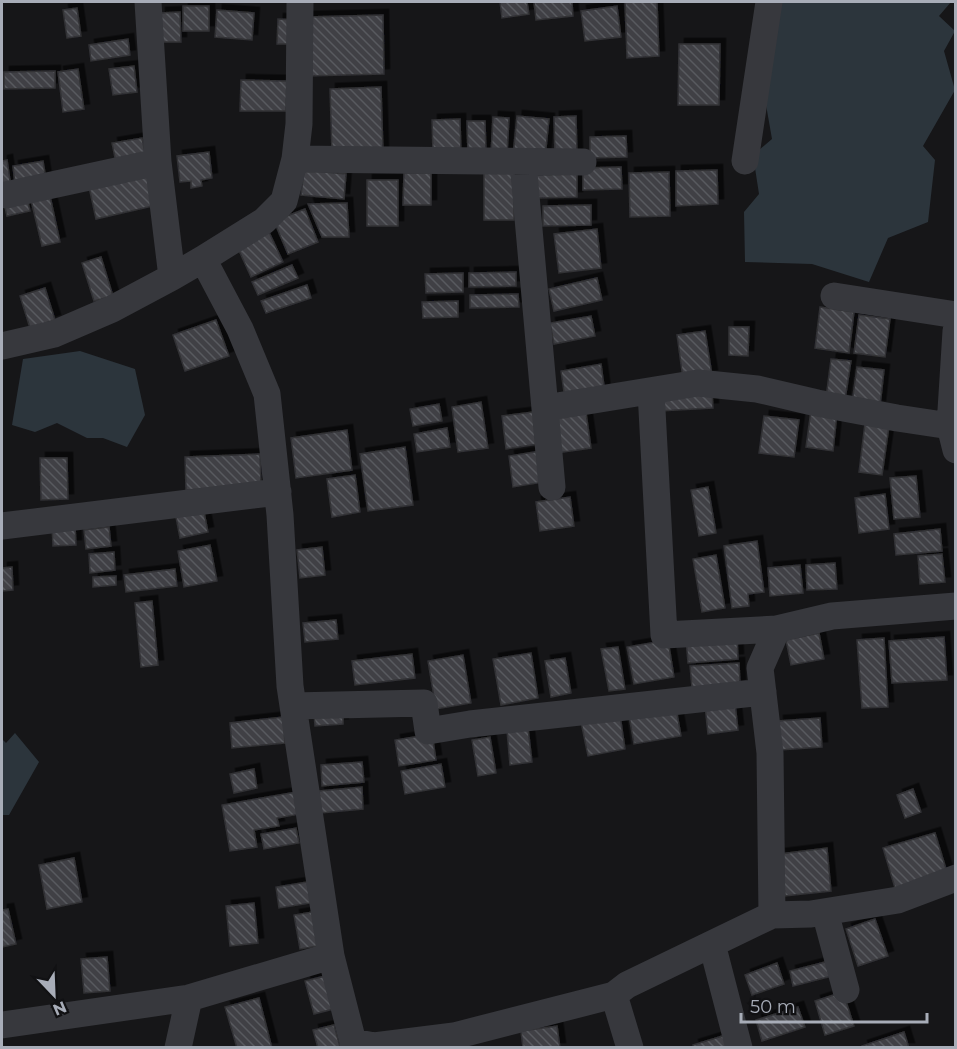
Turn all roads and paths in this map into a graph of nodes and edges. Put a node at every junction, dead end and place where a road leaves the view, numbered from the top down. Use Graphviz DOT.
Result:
graph roads {
  1 [pos="148,2"];
  2 [pos="300,2"];
  3 [pos="769,2"];
  4 [pos="295,159"];
  5 [pos="746,161"];
  6 [pos="158,162"];
  7 [pos="523,162"];
  8 [pos="583,162"];
  9 [pos="6,195"];
  10 [pos="203,259"];
  11 [pos="172,277"];
  12 [pos="834,296"];
  13 [pos="956,315"];
  14 [pos="956,331"];
  15 [pos="2,346"];
  16 [pos="651,391"];
  17 [pos="545,408"];
  18 [pos="953,438"];
  19 [pos="552,487"];
  20 [pos="278,492"];
  21 [pos="2,525"];
  22 [pos="956,606"];
  23 [pos="777,629"];
  24 [pos="763,692"];
  25 [pos="293,706"];
  26 [pos="956,879"];
  27 [pos="825,912"];
  28 [pos="772,915"];
  29 [pos="712,944"];
  30 [pos="331,956"];
  31 [pos="846,990"];
  32 [pos="614,995"];
  33 [pos="189,998"];
  34 [pos="2,1025"];
  35 [pos="178,1047"];
  36 [pos="630,1047"];
  37 [pos="739,1047"];
  1 -- 6 [label="street"];
  2 -- 4 [label="street"];
  3 -- 5 [label="street"];
  4 -- 7 [label="street"];
  4 -- 10 [label="street"];
  6 -- 9 [label="street"];
  6 -- 11 [label="street"];
  7 -- 8 [label="street"];
  7 -- 17 [label="street"];
  10 -- 11 [label="street"];
  10 -- 20 [label="street"];
  11 -- 15 [label="street"];
  12 -- 13 [label="street"];
  14 -- 18 [label="street"];
  16 -- 17 [label="street"];
  16 -- 18 [label="street"];
  16 -- 23 [label="street"];
  17 -- 19 [label="street"];
  20 -- 21 [label="street"];
  20 -- 25 [label="street"];
  22 -- 23 [label="street"];
  23 -- 24 [label="street"];
  24 -- 25 [label="street"];
  24 -- 28 [label="street"];
  25 -- 30 [label="street"];
  26 -- 27 [label="street"];
  27 -- 28 [label="street"];
  27 -- 31 [label="street"];
  28 -- 29 [label="street"];
  29 -- 32 [label="street"];
  29 -- 37 [label="street"];
  30 -- 32 [label="street"];
  30 -- 33 [label="street"];
  32 -- 36 [label="street"];
  33 -- 34 [label="street"];
  33 -- 35 [label="street"];
}
